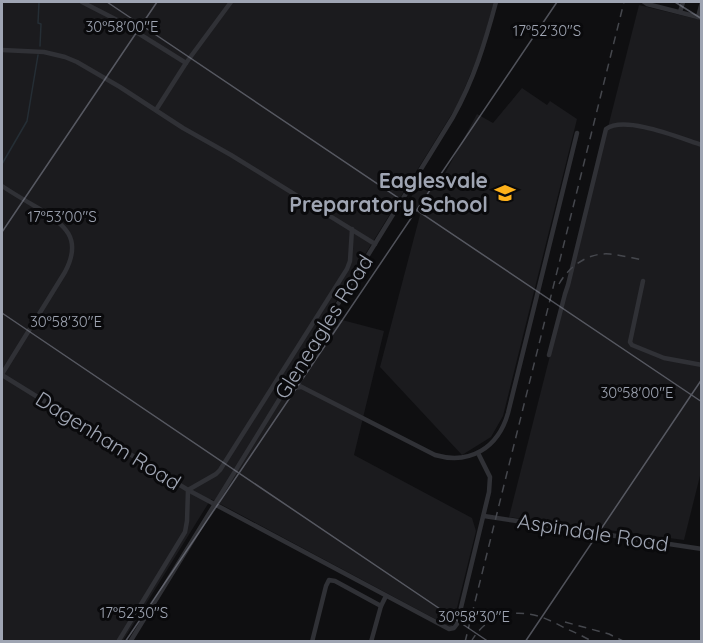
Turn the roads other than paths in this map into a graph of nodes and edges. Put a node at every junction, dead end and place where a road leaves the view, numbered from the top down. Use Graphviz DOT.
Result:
graph roads {
  1 [pos="82,2"];
  2 [pos="231,2"];
  3 [pos="496,2"];
  4 [pos="644,2"];
  5 [pos="663,2"];
  6 [pos="683,2"];
  7 [pos="702,2"];
  8 [pos="661,8"];
  9 [pos="680,12"];
  10 [pos="700,17"];
  11 [pos="2,50"];
  12 [pos="186,63"];
  13 [pos="156,110"];
  14 [pos="577,134"];
  15 [pos="702,145"];
  16 [pos="2,186"];
  17 [pos="352,229"];
  18 [pos="375,244"];
  19 [pos="643,281"];
  20 [pos="549,355"];
  21 [pos="702,365"];
  22 [pos="298,368"];
  23 [pos="2,375"];
  24 [pos="290,381"];
  25 [pos="301,387"];
  26 [pos="281,396"];
  27 [pos="478,453"];
  28 [pos="188,490"];
  29 [pos="214,505"];
  30 [pos="484,516"];
  31 [pos="702,549"];
  32 [pos="330,566"];
  33 [pos="329,580"];
  34 [pos="386,596"];
  35 [pos="381,606"];
  36 [pos="118,642"];
  37 [pos="130,642"];
  38 [pos="312,642"];
  39 [pos="371,642"];
  1 -- 12 [label="street"];
  2 -- 12 [label="street"];
  3 -- 18 [label="street, Gleneagles Road"];
  4 -- 8 [label="street"];
  5 -- 8 [label="street"];
  6 -- 9 [label="street"];
  7 -- 10 [label="street"];
  8 -- 9 [label="street"];
  9 -- 10 [label="street"];
  11 -- 13 [label="street"];
  12 -- 13 [label="street"];
  13 -- 17 [label="street"];
  14 -- 27 [label="street"];
  15 -- 20 [label="street"];
  16 -- 23 [label="street"];
  17 -- 18 [label="street"];
  17 -- 28 [label="street"];
  18 -- 22 [label="street, Gleneagles Road"];
  19 -- 21 [label="street"];
  22 -- 24 [label="street, Gleneagles Road"];
  22 -- 25 [label="street"];
  23 -- 28 [label="street, Dagenham Road"];
  24 -- 25 [label="street"];
  24 -- 26 [label="street, Gleneagles Road"];
  25 -- 26 [label="street"];
  25 -- 27 [label="street"];
  26 -- 29 [label="street, Gleneagles Road"];
  27 -- 30 [label="street"];
  28 -- 29 [label="street, Dagenham Road"];
  28 -- 36 [label="street"];
  29 -- 32 [label="street, Dagenham Road"];
  29 -- 37 [label="street, Gleneagles Road"];
  30 -- 31 [label="street, Aspindale Road"];
  30 -- 34 [label="street, Dagenham Road"];
  32 -- 33 [label="street"];
  32 -- 34 [label="street, Dagenham Road"];
  33 -- 35 [label="street"];
  33 -- 38 [label="street"];
  34 -- 35 [label="street"];
  35 -- 39 [label="street"];
}
